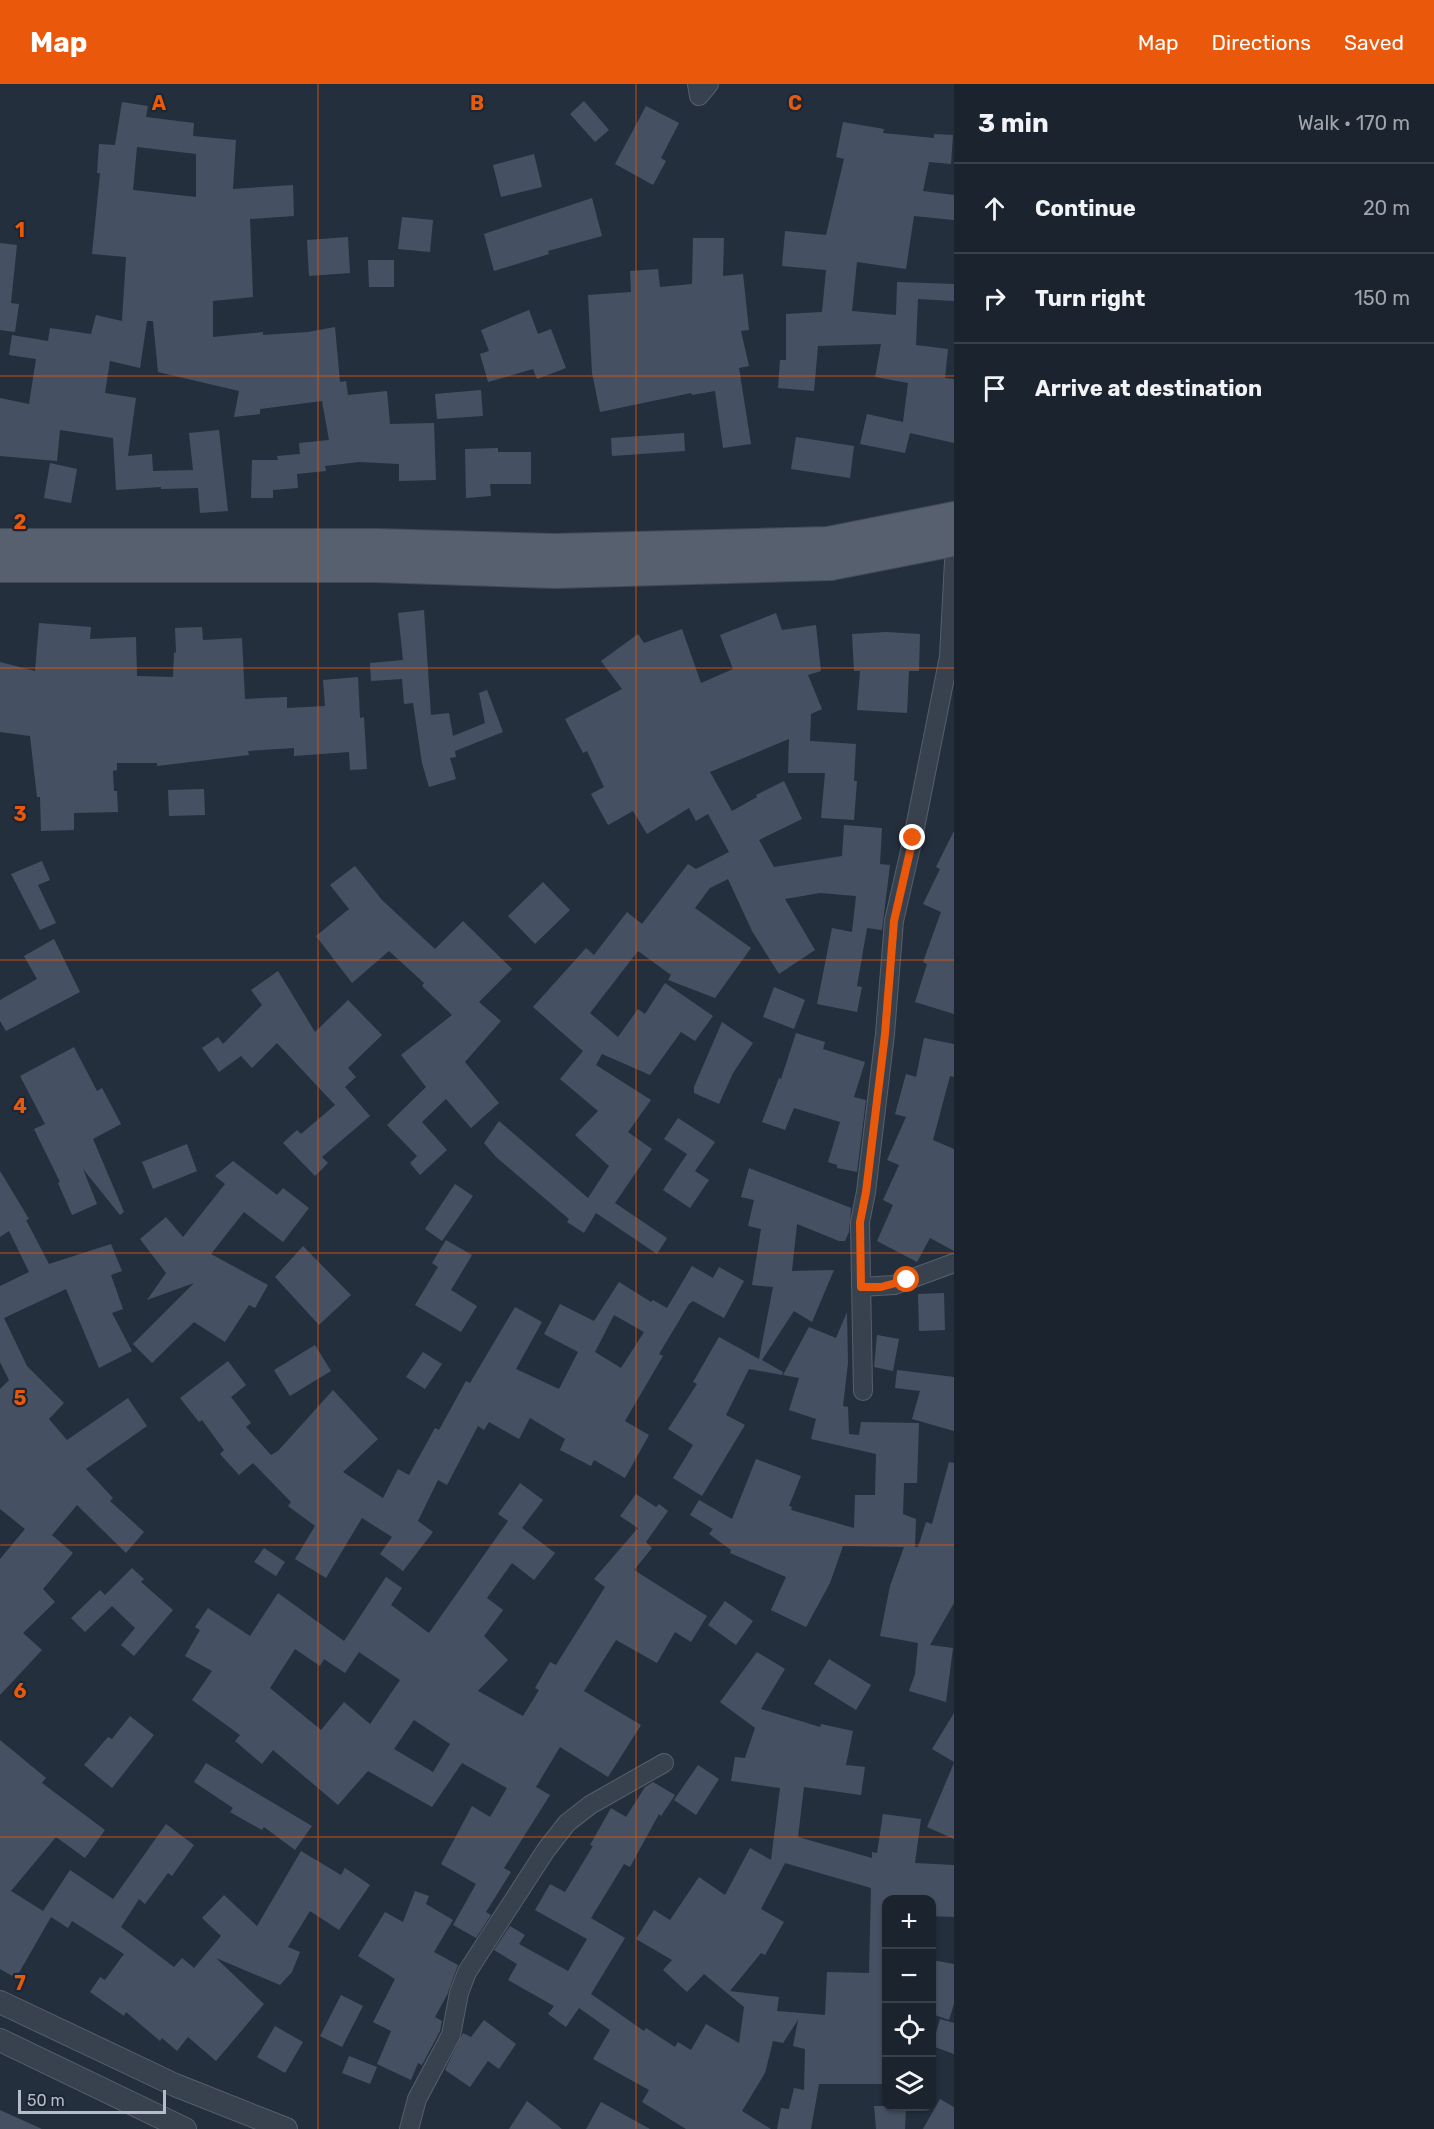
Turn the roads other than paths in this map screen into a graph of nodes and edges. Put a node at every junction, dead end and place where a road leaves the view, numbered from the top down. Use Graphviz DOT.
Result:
graph roads {
  1 [pos="697,84"];
  2 [pos="709,84"];
  3 [pos="954,516"];
  4 [pos="954,542"];
  5 [pos="0,543"];
  6 [pos="954,561"];
  7 [pos="0,568"];
  8 [pos="954,1263"];
  9 [pos="861,1287"];
  10 [pos="863,1391"];
  11 [pos="664,1763"];
  12 [pos="0,2002"];
  13 [pos="0,2040"];
  14 [pos="185,2129"];
  15 [pos="286,2129"];
  16 [pos="409,2129"];
  1 -- 2 [label="street"];
  3 -- 5 [label="main road"];
  4 -- 7 [label="main road"];
  6 -- 9 [label="street"];
  8 -- 9 [label="street"];
  9 -- 10 [label="street"];
  11 -- 16 [label="street"];
  12 -- 15 [label="street"];
  13 -- 14 [label="street"];
}
